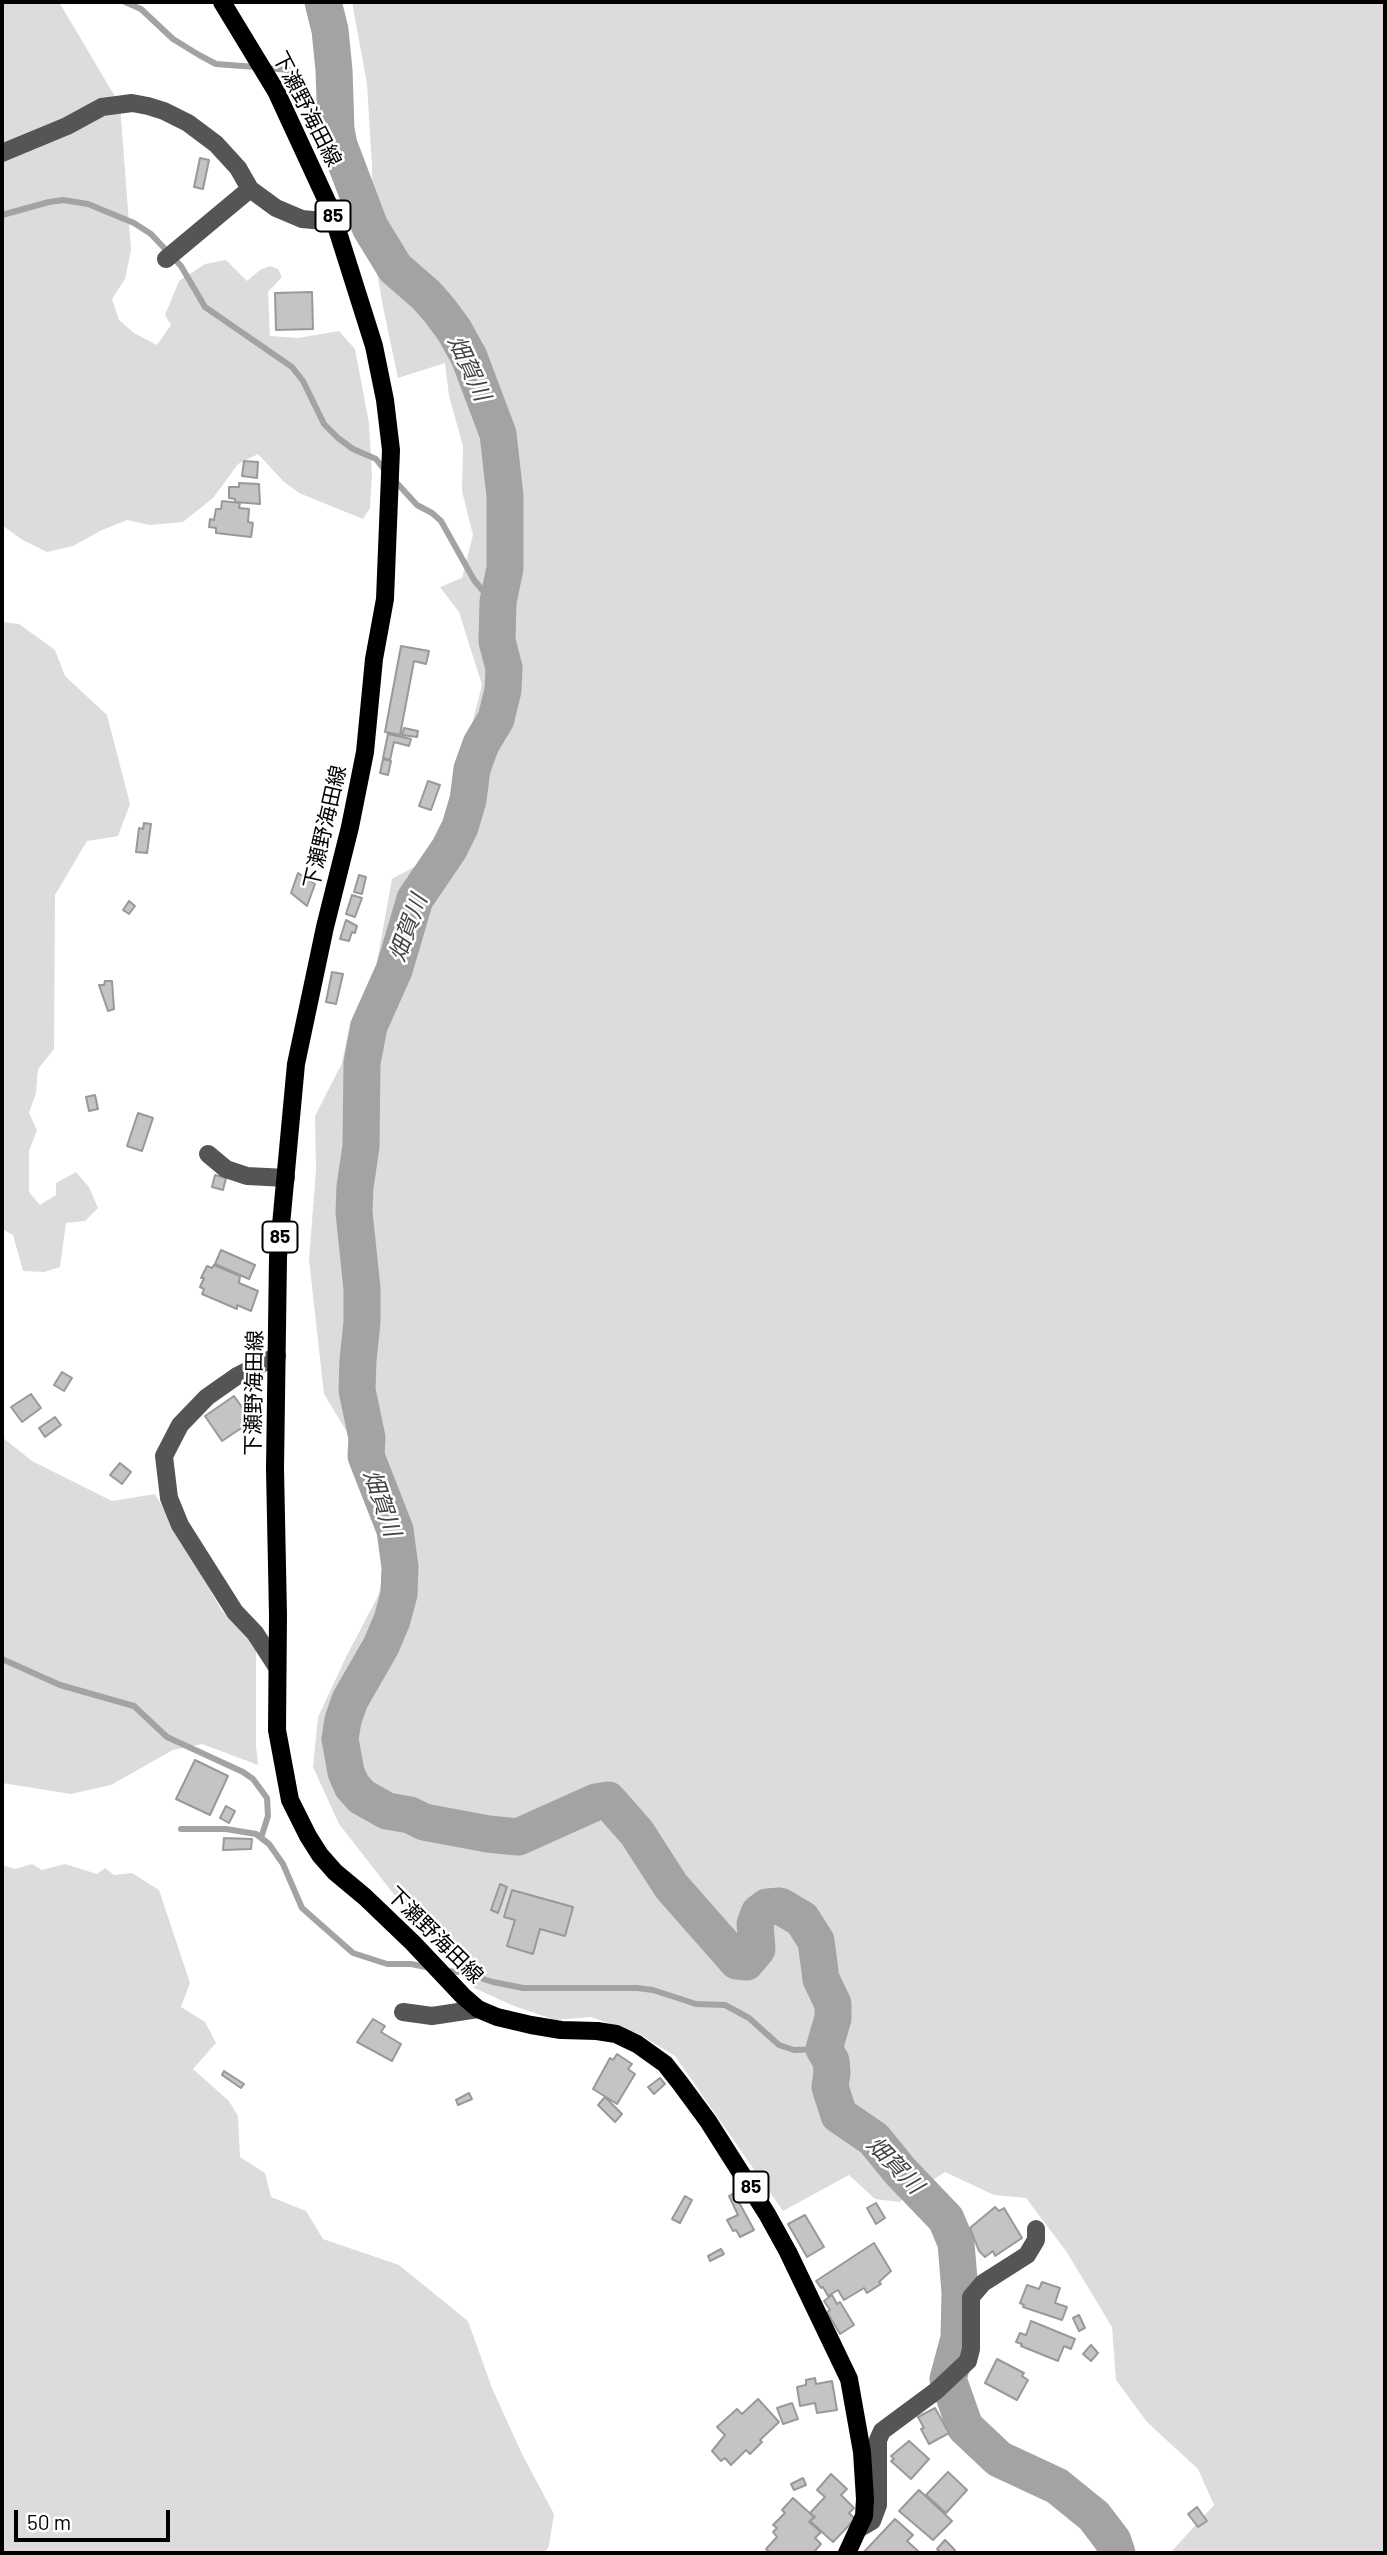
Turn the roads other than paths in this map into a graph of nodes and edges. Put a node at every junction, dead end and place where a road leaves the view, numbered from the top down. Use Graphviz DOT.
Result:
graph roads {
  1 [pos="222,2"];
  2 [pos="2,153"];
  3 [pos="250,189"];
  4 [pos="335,222"];
  5 [pos="166,259"];
  6 [pos="208,1154"];
  7 [pos="286,1178"];
  8 [pos="277,1356"];
  9 [pos="277,1667"];
  10 [pos="478,2009"];
  11 [pos="403,2012"];
  12 [pos="1036,2229"];
  13 [pos="860,2528"];
  14 [pos="847,2553"];
  1 -- 4 [label="main road, 下瀬野海田線 / 85"];
  2 -- 3 [label="street"];
  3 -- 4 [label="street"];
  3 -- 5 [label="street"];
  4 -- 7 [label="main road, 下瀬野海田線 / 85"];
  6 -- 7 [label="street"];
  7 -- 8 [label="main road, 下瀬野海田線 / 85"];
  8 -- 9 [label="main road, 下瀬野海田線 / 85"];
  8 -- 9 [label="street"];
  9 -- 10 [label="main road, 下瀬野海田線 / 85"];
  10 -- 11 [label="street"];
  10 -- 13 [label="main road, 下瀬野海田線 / 85"];
  12 -- 13 [label="street"];
  13 -- 14 [label="main road, 下瀬野海田線 / 85"];
}
